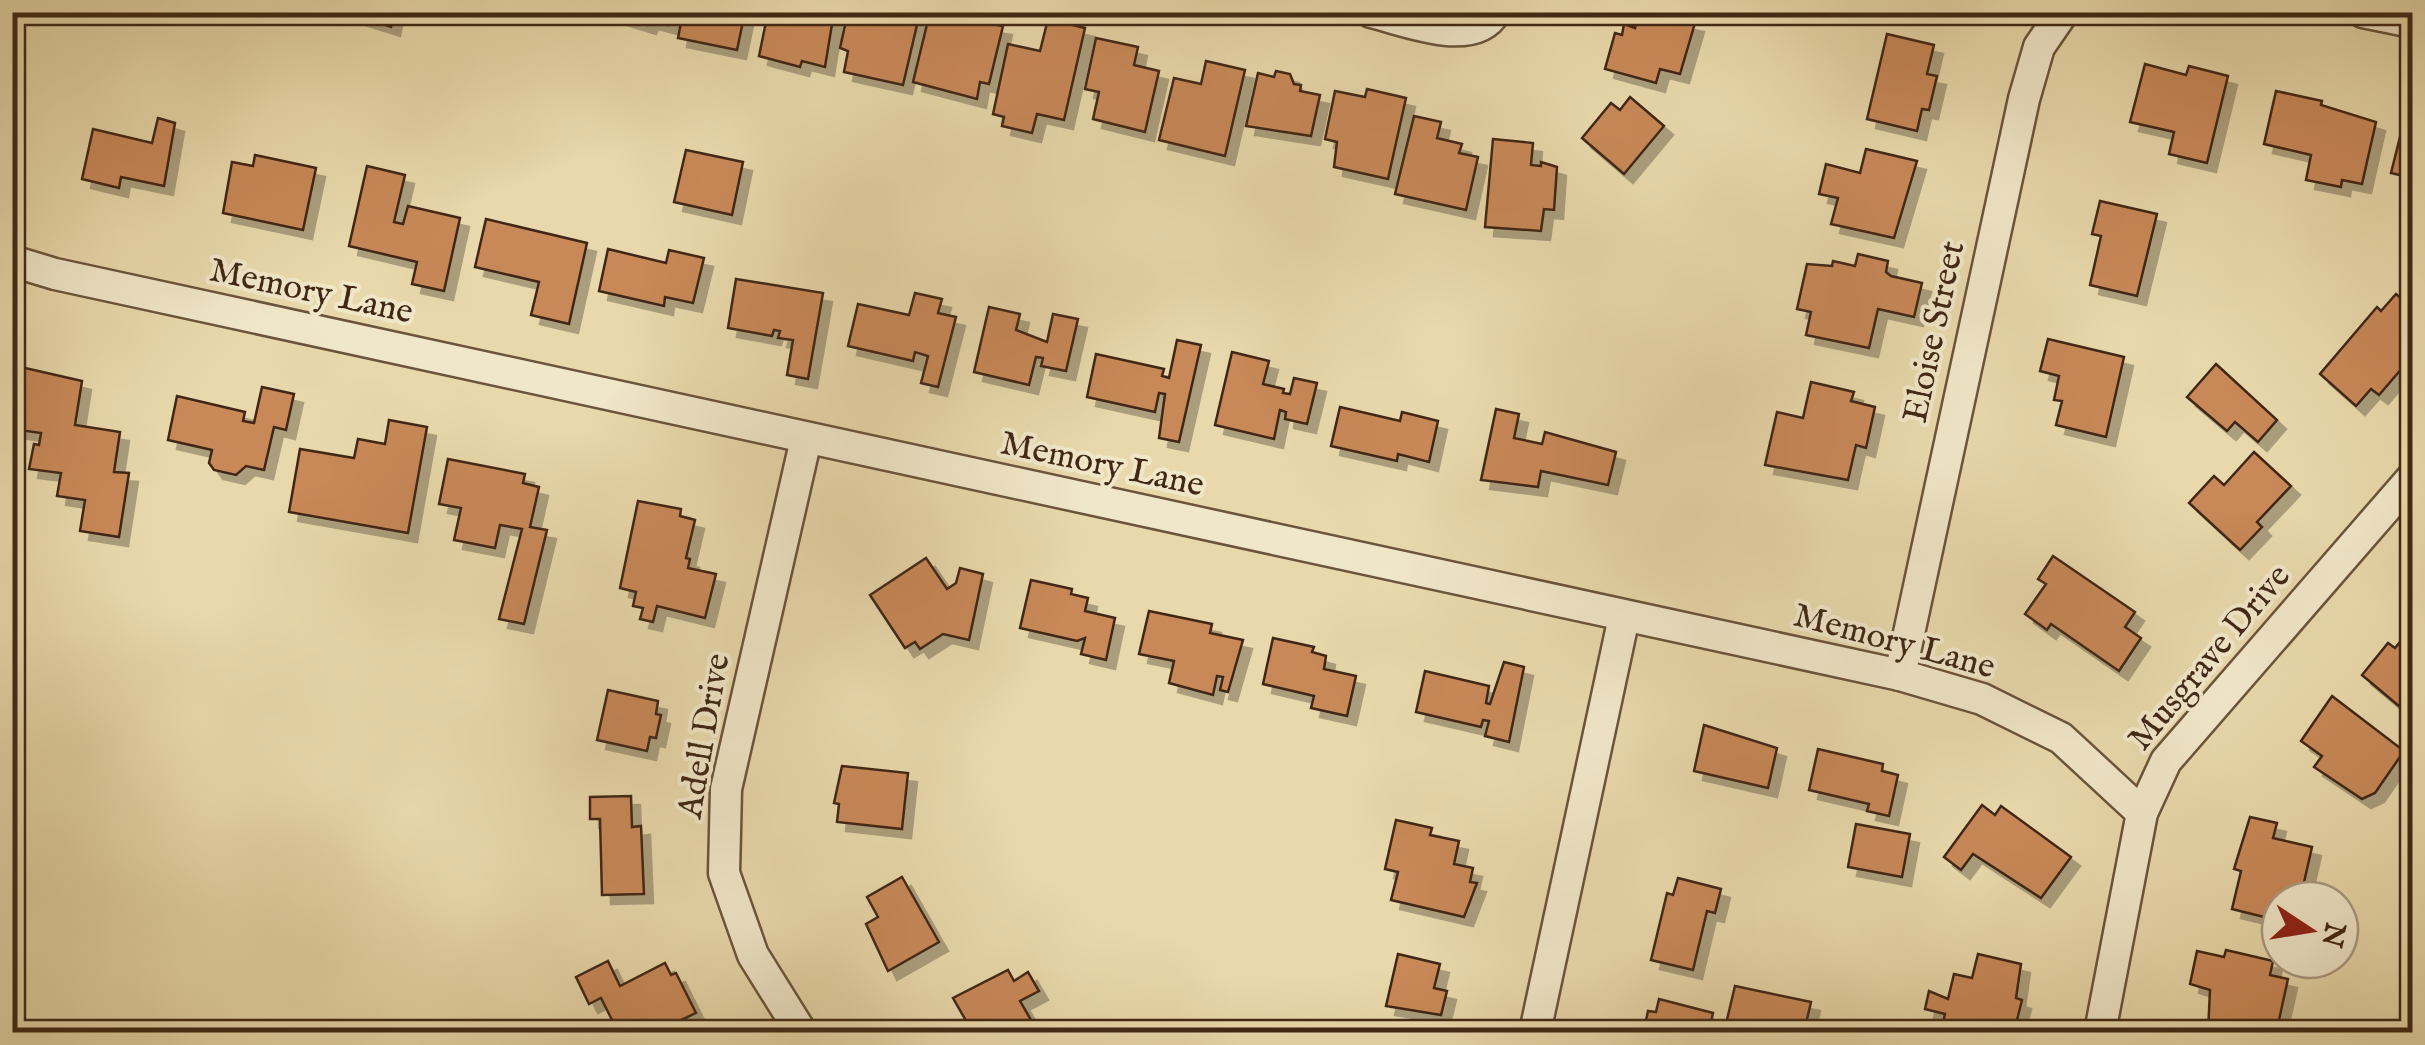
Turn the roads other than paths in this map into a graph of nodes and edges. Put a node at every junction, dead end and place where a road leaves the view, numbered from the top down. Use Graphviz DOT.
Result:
graph roads {
  1 [pos="1371,12"];
  2 [pos="1495,12"];
  3 [pos="2063,12"];
  4 [pos="2363,12"];
  5 [pos="2412,22"];
  6 [pos="12,261"];
  7 [pos="806,439"];
  8 [pos="2412,478"];
  9 [pos="1624,616"];
  10 [pos="1900,675"];
  11 [pos="2142,813"];
  12 [pos="800,1032"];
  13 [pos="1536,1032"];
  14 [pos="2100,1032"];
  1 -- 2 [label="street"];
  3 -- 10 [label="street, Eloise Street"];
  4 -- 5 [label="street"];
  6 -- 7 [label="street, Memory Lane"];
  7 -- 9 [label="street, Memory Lane"];
  7 -- 12 [label="street, Adell Drive"];
  8 -- 11 [label="street, Musgrave Drive"];
  9 -- 10 [label="street, Memory Lane"];
  9 -- 13 [label="street"];
  10 -- 11 [label="street, Memory Lane"];
  11 -- 14 [label="street, Musgrave Drive"];
}
